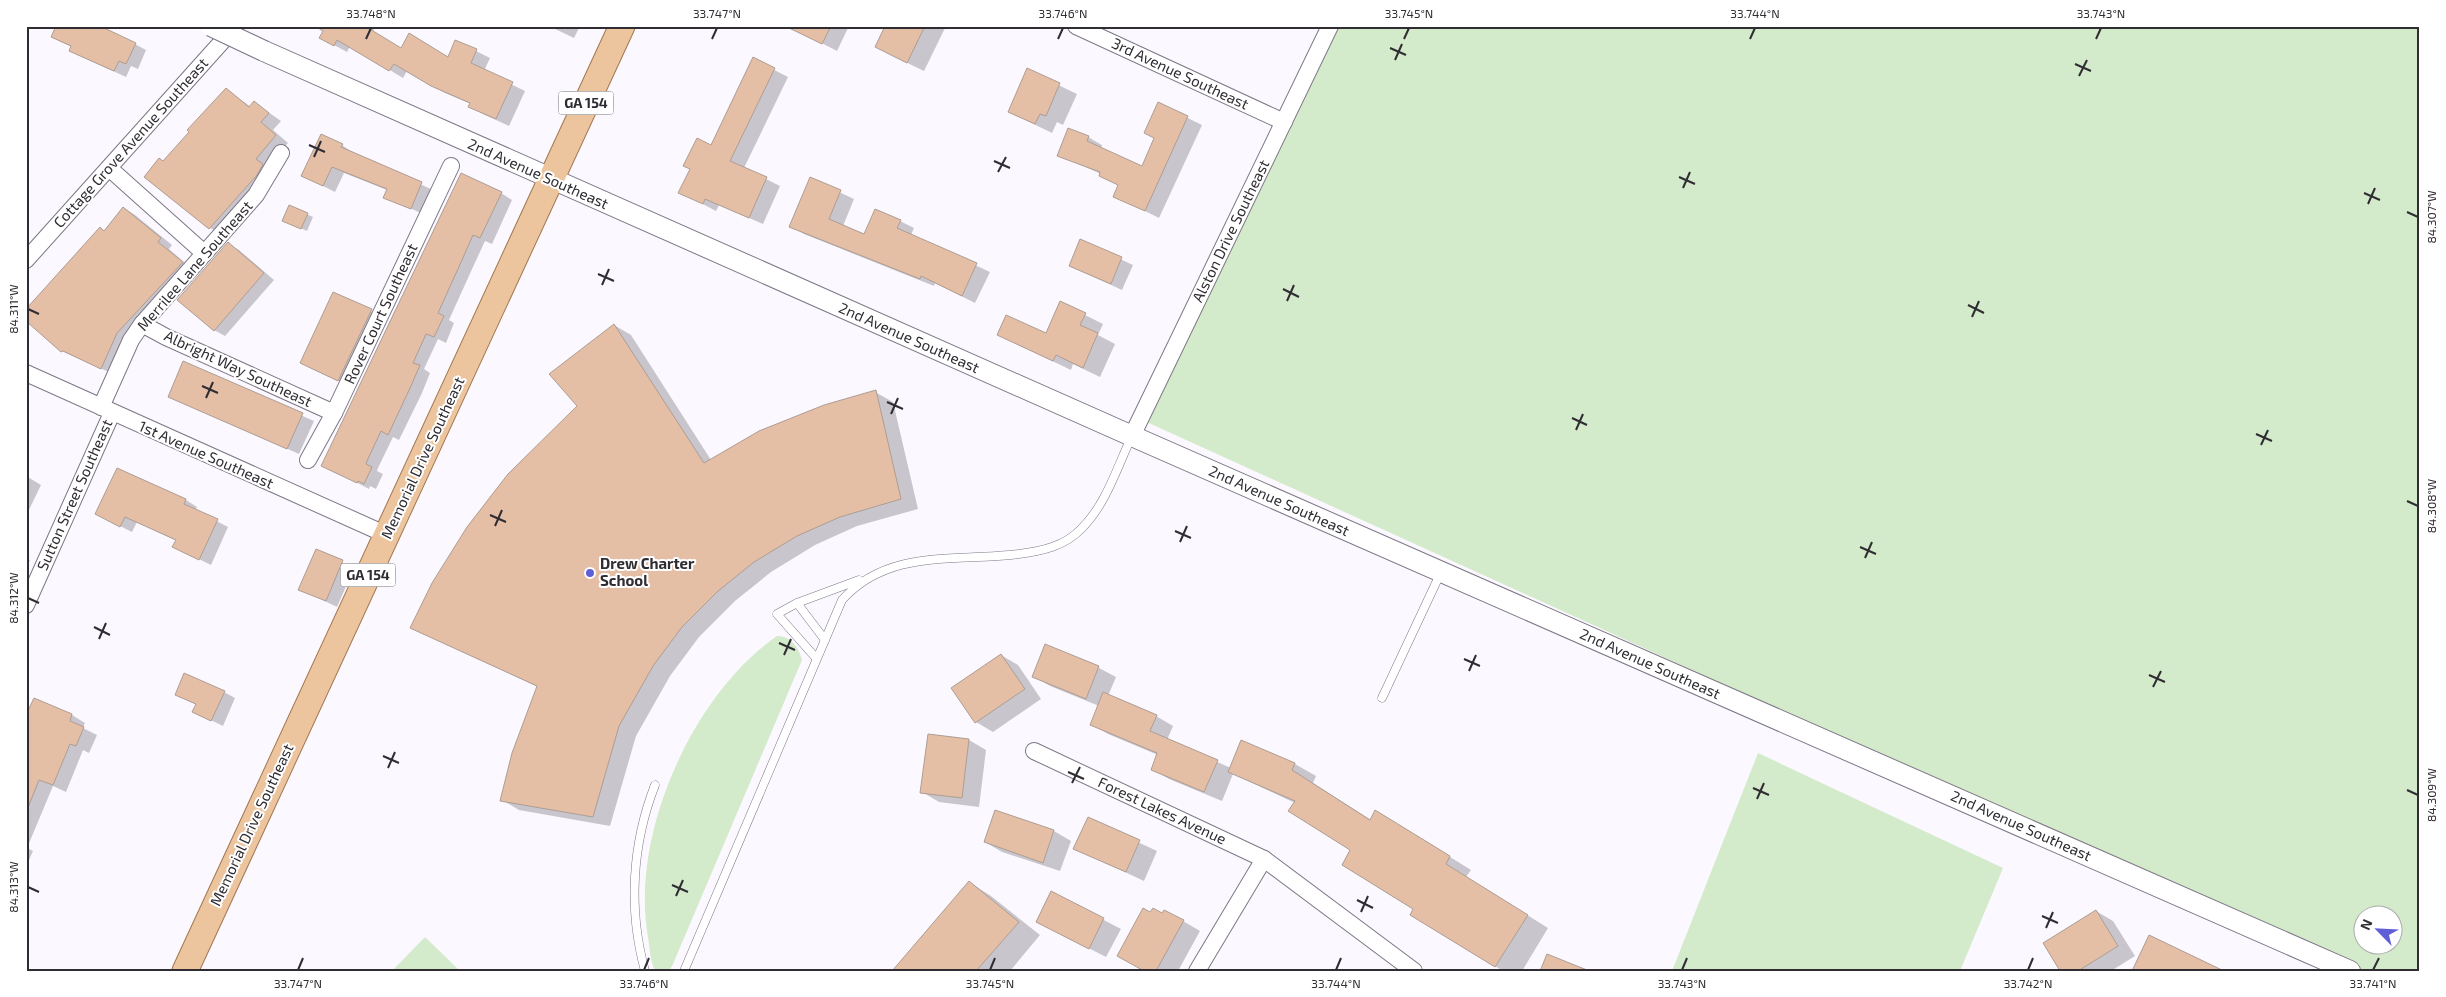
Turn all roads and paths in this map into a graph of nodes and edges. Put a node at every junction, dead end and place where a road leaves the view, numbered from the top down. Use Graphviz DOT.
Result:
graph roads {
  1 [pos="210,26"];
  2 [pos="236,26"];
  3 [pos="622,26"];
  4 [pos="1076,26"];
  5 [pos="1330,26"];
  6 [pos="1284,122"];
  7 [pos="281,154"];
  8 [pos="452,166"];
  9 [pos="109,168"];
  10 [pos="551,180"];
  11 [pos="204,254"];
  12 [pos="26,260"];
  13 [pos="142,324"];
  14 [pos="26,373"];
  15 [pos="106,410"];
  16 [pos="334,413"];
  17 [pos="1132,436"];
  18 [pos="308,460"];
  19 [pos="387,535"];
  20 [pos="1442,572"];
  21 [pos="868,577"];
  22 [pos="797,602"];
  23 [pos="26,605"];
  24 [pos="825,640"];
  25 [pos="816,658"];
  26 [pos="1382,698"];
  27 [pos="1034,751"];
  28 [pos="655,785"];
  29 [pos="1264,859"];
  30 [pos="186,971"];
  31 [pos="645,971"];
  32 [pos="684,971"];
  33 [pos="1197,971"];
  34 [pos="1414,971"];
  35 [pos="2350,971"];
  1 -- 10 [label="street, 2nd Avenue Southeast, bridge"];
  2 -- 9 [label="street, Cottage Grove Avenue Southeast"];
  3 -- 10 [label="main road, Memorial Drive Southeast / GA 154"];
  4 -- 6 [label="street, 3rd Avenue Southeast"];
  5 -- 6 [label="street, Alston Drive Southeast"];
  6 -- 17 [label="street, Alston Drive Southeast"];
  7 -- 11 [label="street, Merrilee Lane Southeast"];
  8 -- 16 [label="street, Rover Court Southeast"];
  9 -- 11 [label="street"];
  9 -- 12 [label="street, Cottage Grove Avenue Southeast"];
  10 -- 17 [label="street, 2nd Avenue Southeast"];
  10 -- 19 [label="main road, Memorial Drive Southeast / GA 154"];
  11 -- 13 [label="street, Merrilee Lane Southeast"];
  13 -- 15 [label="street, Merrilee Lane Southeast"];
  13 -- 16 [label="street, Albright Way Southeast"];
  14 -- 15 [label="street, 1st Avenue Southeast"];
  15 -- 19 [label="street, 1st Avenue Southeast"];
  15 -- 23 [label="street, Sutton Street Southeast"];
  16 -- 18 [label="street, Rover Court Southeast"];
  17 -- 20 [label="street, 2nd Avenue Southeast"];
  17 -- 21 [label="lane"];
  19 -- 30 [label="main road, Memorial Drive Southeast / GA 154"];
  20 -- 26 [label="lane"];
  20 -- 35 [label="street, 2nd Avenue Southeast"];
  21 -- 22 [label="lane"];
  21 -- 24 [label="lane"];
  22 -- 24 [label="lane"];
  22 -- 25 [label="lane"];
  24 -- 25 [label="lane"];
  25 -- 32 [label="lane"];
  27 -- 29 [label="street, Forest Lakes Avenue"];
  28 -- 31 [label="lane"];
  29 -- 33 [label="street"];
  29 -- 34 [label="street, Forest Lakes Avenue"];
}
